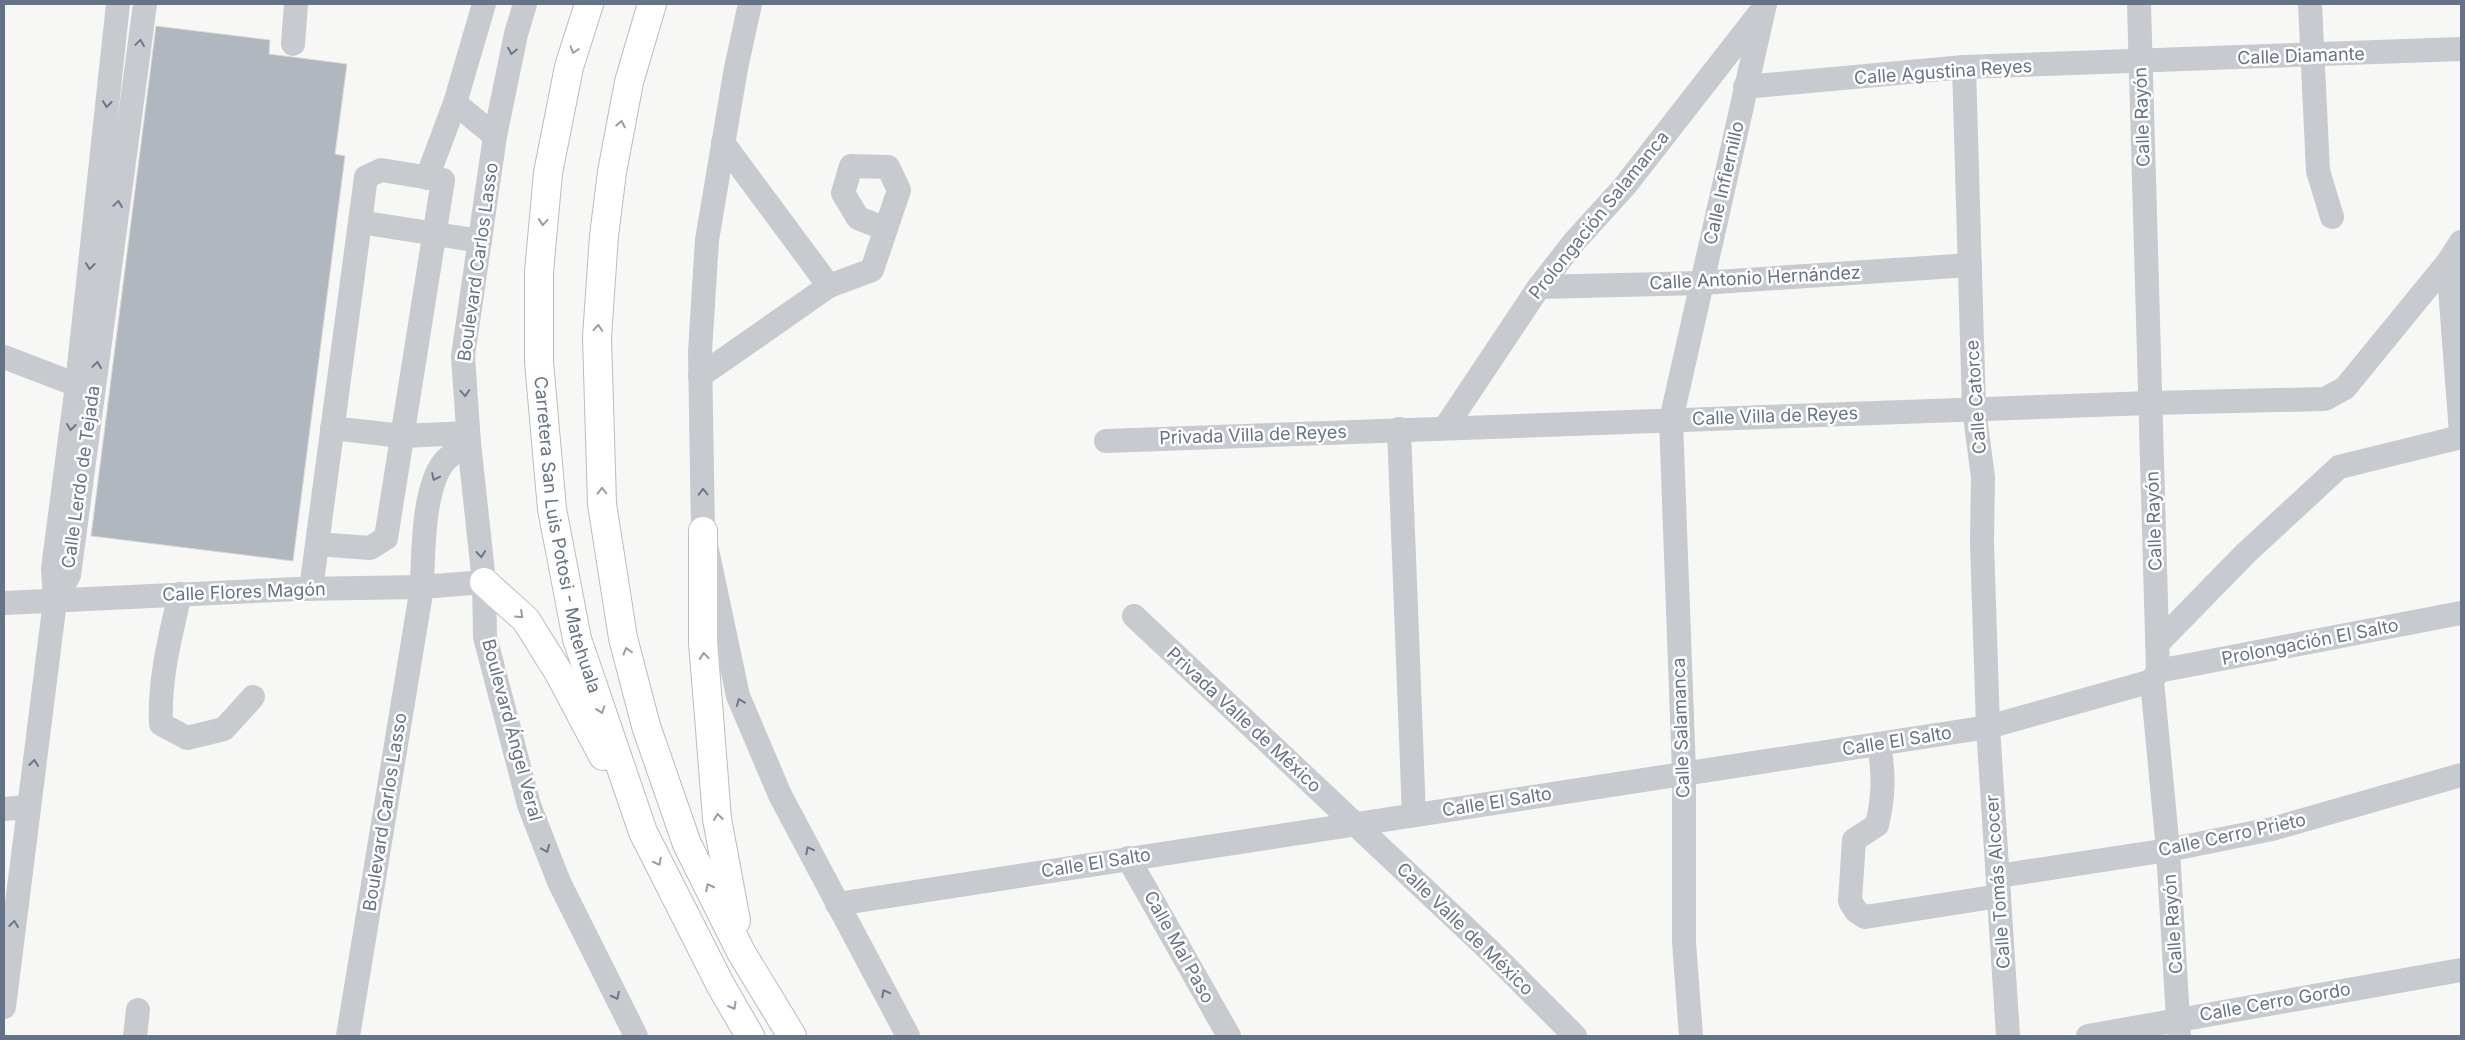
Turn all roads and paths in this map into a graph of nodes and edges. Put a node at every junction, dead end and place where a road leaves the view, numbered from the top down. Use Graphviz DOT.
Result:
graph roads {
  1 [pos="118,4"];
  2 [pos="145,4"];
  3 [pos="296,4"];
  4 [pos="484,4"];
  5 [pos="525,4"];
  6 [pos="589,4"];
  7 [pos="652,4"];
  8 [pos="750,4"];
  9 [pos="2139,4"];
  10 [pos="2310,4"];
  11 [pos="1764,6"];
  12 [pos="293,44"];
  13 [pos="2461,49"];
  14 [pos="2311,55"];
  15 [pos="2141,62"];
  16 [pos="1964,67"];
  17 [pos="1745,87"];
  18 [pos="455,103"];
  19 [pos="495,136"];
  20 [pos="723,143"];
  21 [pos="427,178"];
  22 [pos="2332,218"];
  23 [pos="360,222"];
  24 [pos="886,229"];
  25 [pos="434,233"];
  26 [pos="480,241"];
  27 [pos="2461,242"];
  28 [pos="2455,261"];
  29 [pos="1970,265"];
  30 [pos="1702,283"];
  31 [pos="829,286"];
  32 [pos="1539,287"];
  33 [pos="4,357"];
  34 [pos="700,376"];
  35 [pos="77,385"];
  36 [pos="2150,402"];
  37 [pos="1974,409"];
  38 [pos="1671,420"];
  39 [pos="332,428"];
  40 [pos="1445,428"];
  41 [pos="1400,429"];
  42 [pos="2461,433"];
  43 [pos="402,436"];
  44 [pos="2461,437"];
  45 [pos="468,438"];
  46 [pos="1106,441"];
  47 [pos="703,531"];
  48 [pos="317,544"];
  49 [pos="484,582"];
  50 [pos="422,587"];
  51 [pos="311,589"];
  52 [pos="180,594"];
  53 [pos="55,601"];
  54 [pos="4,603"];
  55 [pos="2461,613"];
  56 [pos="1134,616"];
  57 [pos="2157,644"];
  58 [pos="2155,676"];
  59 [pos="253,697"];
  60 [pos="1988,727"];
  61 [pos="1879,744"];
  62 [pos="1684,772"];
  63 [pos="2461,775"];
  64 [pos="28,807"];
  65 [pos="4,809"];
  66 [pos="1414,815"];
  67 [pos="1354,823"];
  68 [pos="643,832"];
  69 [pos="2168,850"];
  70 [pos="1128,858"];
  71 [pos="1998,886"];
  72 [pos="837,904"];
  73 [pos="741,952"];
  74 [pos="2461,970"];
  75 [pos="4,1007"];
  76 [pos="138,1010"];
  77 [pos="2178,1028"];
  78 [pos="135,1036"];
  79 [pos="348,1036"];
  80 [pos="636,1036"];
  81 [pos="750,1036"];
  82 [pos="792,1036"];
  83 [pos="908,1036"];
  84 [pos="1229,1036"];
  85 [pos="1575,1036"];
  86 [pos="1690,1036"];
  87 [pos="2008,1036"];
  88 [pos="2088,1036"];
  1 -- 35 [label="street, Calle Lerdo de Tejada, one-way"];
  53 -- 2 [label="street, Calle Lerdo de Tejada, one-way"];
  3 -- 12 [label="street"];
  4 -- 18 [label="street"];
  5 -- 19 [label="street, Boulevard Carlos Lasso, one-way"];
  6 -- 68 [label="highway, Carretera San Luis Potosi - Matehuala, one-way"];
  73 -- 7 [label="highway, Carretera San Luis Potosi - Matehuala, one-way"];
  8 -- 20 [label="street"];
  9 -- 15 [label="street, Calle Rayón"];
  10 -- 14 [label="street"];
  11 -- 17 [label="street, Calle Infiernillo"];
  11 -- 32 [label="street, Prolongación Salamanca"];
  13 -- 14 [label="street, Calle Diamante"];
  14 -- 15 [label="street, Calle Diamante"];
  14 -- 22 [label="street"];
  15 -- 16 [label="street, Calle Agustina Reyes"];
  15 -- 36 [label="street, Calle Rayón"];
  16 -- 17 [label="street, Calle Agustina Reyes"];
  16 -- 29 [label="street, Calle Catorce"];
  17 -- 30 [label="street, Calle Infiernillo"];
  18 -- 19 [label="street"];
  18 -- 21 [label="street"];
  19 -- 26 [label="street, Boulevard Carlos Lasso"];
  20 -- 31 [label="street"];
  20 -- 34 [label="street"];
  21 -- 23 [label="street"];
  21 -- 25 [label="street"];
  23 -- 25 [label="street"];
  23 -- 39 [label="street"];
  24 -- 31 [label="street"];
  25 -- 26 [label="street"];
  25 -- 43 [label="street"];
  26 -- 45 [label="street, Boulevard Carlos Lasso, one-way"];
  27 -- 28 [label="street, Calle Villa de Reyes"];
  28 -- 36 [label="street, Calle Villa de Reyes"];
  28 -- 42 [label="street"];
  29 -- 30 [label="street, Calle Antonio Hernández"];
  29 -- 37 [label="street, Calle Catorce"];
  30 -- 32 [label="street, Calle Antonio Hernández"];
  30 -- 38 [label="street, Calle Infiernillo"];
  31 -- 34 [label="street"];
  32 -- 40 [label="street, Prolongación Salamanca"];
  33 -- 35 [label="street"];
  47 -- 34 [label="street, one-way"];
  35 -- 53 [label="street, Calle Lerdo de Tejada, one-way"];
  36 -- 37 [label="street, Calle Villa de Reyes"];
  36 -- 57 [label="street, Calle Rayón"];
  37 -- 38 [label="street, Calle Villa de Reyes"];
  37 -- 60 [label="street, Calle Catorce"];
  38 -- 40 [label="street, Calle Villa de Reyes"];
  38 -- 62 [label="street, Calle Salamanca"];
  39 -- 43 [label="street"];
  39 -- 48 [label="street"];
  40 -- 41 [label="street, Calle Villa de Reyes"];
  41 -- 46 [label="street, Privada Villa de Reyes"];
  41 -- 66 [label="street"];
  43 -- 45 [label="street"];
  43 -- 48 [label="street"];
  44 -- 57 [label="street"];
  45 -- 49 [label="street, Boulevard Carlos Lasso, one-way"];
  45 -- 50 [label="street, Boulevard Carlos Lasso, one-way"];
  72 -- 47 [label="street, one-way"];
  73 -- 47 [label="highway, one-way"];
  48 -- 51 [label="street"];
  49 -- 50 [label="street, Calle Flores Magón"];
  49 -- 68 [label="highway, one-way"];
  49 -- 80 [label="street, Boulevard Ángel Veral, one-way"];
  50 -- 51 [label="street, Calle Flores Magón"];
  50 -- 79 [label="street, Boulevard Carlos Lasso"];
  51 -- 52 [label="street, Calle Flores Magón"];
  52 -- 53 [label="street, Calle Flores Magón"];
  52 -- 59 [label="street"];
  53 -- 54 [label="street, Calle Flores Magón"];
  64 -- 53 [label="street, Calle Lerdo de Tejada, one-way"];
  55 -- 58 [label="street, Prolongación El Salto"];
  56 -- 67 [label="street, Privada Valle de México"];
  57 -- 58 [label="street, Calle Rayón"];
  58 -- 60 [label="street, Calle El Salto"];
  58 -- 69 [label="street, Calle Rayón"];
  60 -- 61 [label="street, Calle El Salto"];
  60 -- 71 [label="street, Calle Tomás Alcocer"];
  61 -- 62 [label="street, Calle El Salto"];
  61 -- 71 [label="street, Calle Cerro Prieto"];
  62 -- 66 [label="street, Calle El Salto"];
  62 -- 86 [label="street, Calle Salamanca"];
  63 -- 69 [label="street, Calle Cerro Prieto"];
  64 -- 65 [label="street"];
  75 -- 64 [label="street, Calle Lerdo de Tejada, one-way"];
  66 -- 67 [label="street, Calle El Salto"];
  67 -- 70 [label="street, Calle El Salto"];
  67 -- 85 [label="street, Calle Valle de México"];
  68 -- 81 [label="highway, Carretera San Luis Potosi - Matehuala, one-way"];
  69 -- 71 [label="street, Calle Cerro Prieto"];
  69 -- 77 [label="street, Calle Rayón"];
  70 -- 72 [label="street, Calle El Salto"];
  70 -- 84 [label="street, Calle Mal Paso"];
  71 -- 87 [label="street, Calle Tomás Alcocer"];
  83 -- 72 [label="street, one-way"];
  73 -- 82 [label="highway, Carretera San Luis Potosi - Matehuala"];
  74 -- 77 [label="street, Calle Cerro Gordo"];
  76 -- 78 [label="street"];
  77 -- 88 [label="street, Calle Cerro Gordo"];
}
